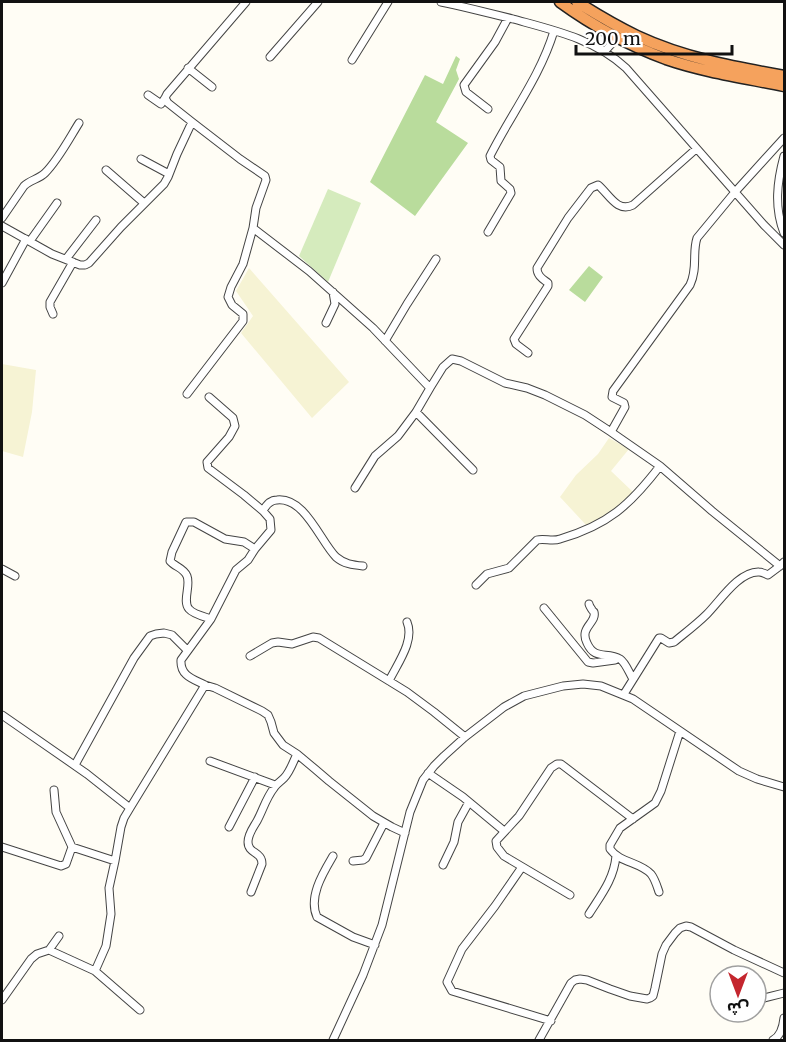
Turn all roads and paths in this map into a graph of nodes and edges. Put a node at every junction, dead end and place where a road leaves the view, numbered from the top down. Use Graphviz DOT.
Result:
graph roads {
  1 [pos="246,2"];
  2 [pos="318,2"];
  3 [pos="388,2"];
  4 [pos="441,2"];
  5 [pos="560,2"];
  6 [pos="577,2"];
  7 [pos="508,18"];
  8 [pos="554,32"];
  9 [pos="617,38"];
  10 [pos="605,51"];
  11 [pos="270,57"];
  12 [pos="352,60"];
  13 [pos="188,69"];
  14 [pos="784,76"];
  15 [pos="784,86"];
  16 [pos="212,87"];
  17 [pos="148,95"];
  18 [pos="165,98"];
  19 [pos="488,109"];
  20 [pos="192,122"];
  21 [pos="79,123"];
  22 [pos="784,138"];
  23 [pos="696,149"];
  24 [pos="784,156"];
  25 [pos="141,159"];
  26 [pos="106,170"];
  27 [pos="169,174"];
  28 [pos="735,192"];
  29 [pos="57,203"];
  30 [pos="144,203"];
  31 [pos="2,218"];
  32 [pos="96,220"];
  33 [pos="2,226"];
  34 [pos="253,228"];
  35 [pos="488,232"];
  36 [pos="784,233"];
  37 [pos="28,240"];
  38 [pos="784,245"];
  39 [pos="436,259"];
  40 [pos="69,261"];
  41 [pos="2,283"];
  42 [pos="333,292"];
  43 [pos="53,314"];
  44 [pos="326,322"];
  45 [pos="385,341"];
  46 [pos="528,353"];
  47 [pos="430,388"];
  48 [pos="187,394"];
  49 [pos="209,397"];
  50 [pos="416,412"];
  51 [pos="611,432"];
  52 [pos="660,466"];
  53 [pos="473,470"];
  54 [pos="355,488"];
  55 [pos="263,511"];
  56 [pos="255,549"];
  57 [pos="782,564"];
  58 [pos="363,566"];
  59 [pos="2,568"];
  60 [pos="15,576"];
  61 [pos="476,585"];
  62 [pos="589,604"];
  63 [pos="544,608"];
  64 [pos="211,619"];
  65 [pos="407,622"];
  66 [pos="187,650"];
  67 [pos="250,656"];
  68 [pos="620,660"];
  69 [pos="633,679"];
  70 [pos="388,681"];
  71 [pos="205,685"];
  72 [pos="624,694"];
  73 [pos="2,715"];
  74 [pos="680,731"];
  75 [pos="465,737"];
  76 [pos="297,754"];
  77 [pos="210,761"];
  78 [pos="75,765"];
  79 [pos="428,773"];
  80 [pos="255,777"];
  81 [pos="275,785"];
  82 [pos="784,787"];
  83 [pos="54,790"];
  84 [pos="469,802"];
  85 [pos="130,808"];
  86 [pos="633,819"];
  87 [pos="384,823"];
  88 [pos="229,827"];
  89 [pos="504,831"];
  90 [pos="405,832"];
  91 [pos="2,846"];
  92 [pos="72,847"];
  93 [pos="333,856"];
  94 [pos="616,856"];
  95 [pos="115,861"];
  96 [pos="353,861"];
  97 [pos="443,865"];
  98 [pos="522,867"];
  99 [pos="251,892"];
  100 [pos="659,892"];
  101 [pos="570,895"];
  102 [pos="589,914"];
  103 [pos="59,936"];
  104 [pos="375,945"];
  105 [pos="48,950"];
  106 [pos="94,971"];
  107 [pos="784,974"];
  108 [pos="784,993"];
  109 [pos="768,997"];
  110 [pos="2,1000"];
  111 [pos="140,1010"];
  112 [pos="784,1018"];
  113 [pos="551,1021"];
  114 [pos="335,1039"];
  115 [pos="539,1041"];
  116 [pos="773,1041"];
  1 -- 13 [label="street"];
  2 -- 11 [label="street"];
  3 -- 12 [label="street"];
  4 -- 7 [label="street"];
  5 -- 9 [label="highway"];
  6 -- 14 [label="highway"];
  7 -- 8 [label="street"];
  7 -- 19 [label="street"];
  8 -- 10 [label="street"];
  8 -- 35 [label="street"];
  9 -- 10 [label="street"];
  9 -- 15 [label="highway"];
  10 -- 23 [label="street"];
  13 -- 16 [label="street"];
  13 -- 18 [label="street"];
  17 -- 18 [label="street"];
  18 -- 20 [label="street"];
  20 -- 27 [label="street"];
  20 -- 34 [label="street"];
  21 -- 31 [label="street"];
  22 -- 28 [label="street"];
  23 -- 28 [label="street"];
  23 -- 46 [label="street"];
  24 -- 36 [label="street"];
  25 -- 27 [label="street"];
  26 -- 30 [label="street"];
  27 -- 30 [label="street"];
  28 -- 38 [label="street"];
  28 -- 51 [label="street"];
  29 -- 37 [label="street"];
  30 -- 40 [label="street"];
  32 -- 40 [label="street"];
  33 -- 37 [label="street"];
  34 -- 42 [label="street"];
  34 -- 48 [label="street"];
  37 -- 40 [label="street"];
  37 -- 41 [label="street"];
  39 -- 45 [label="street"];
  40 -- 43 [label="street"];
  42 -- 44 [label="street"];
  42 -- 45 [label="street"];
  45 -- 47 [label="street"];
  47 -- 50 [label="street"];
  47 -- 51 [label="street"];
  49 -- 55 [label="street"];
  50 -- 53 [label="street"];
  50 -- 54 [label="street"];
  51 -- 52 [label="street"];
  52 -- 57 [label="street"];
  52 -- 61 [label="street"];
  55 -- 56 [label="street"];
  55 -- 58 [label="street"];
  56 -- 64 [label="street"];
  56 -- 64 [label="street"];
  57 -- 69 [label="street"];
  59 -- 60 [label="street"];
  62 -- 68 [label="street"];
  63 -- 68 [label="street"];
  64 -- 66 [label="street"];
  65 -- 70 [label="street"];
  66 -- 71 [label="street"];
  66 -- 78 [label="street"];
  67 -- 70 [label="street"];
  68 -- 69 [label="street"];
  69 -- 72 [label="street"];
  70 -- 75 [label="street"];
  71 -- 76 [label="street"];
  71 -- 85 [label="street"];
  72 -- 74 [label="street"];
  72 -- 75 [label="street"];
  73 -- 78 [label="street"];
  74 -- 82 [label="street"];
  74 -- 86 [label="street"];
  75 -- 79 [label="street"];
  76 -- 81 [label="street"];
  76 -- 87 [label="street"];
  77 -- 80 [label="street"];
  78 -- 85 [label="street"];
  79 -- 84 [label="street"];
  79 -- 90 [label="street"];
  80 -- 81 [label="street"];
  80 -- 88 [label="street"];
  81 -- 99 [label="street"];
  83 -- 92 [label="street"];
  84 -- 89 [label="street"];
  84 -- 97 [label="street"];
  85 -- 95 [label="street"];
  86 -- 89 [label="street"];
  86 -- 94 [label="street"];
  87 -- 90 [label="street"];
  87 -- 96 [label="street"];
  89 -- 98 [label="street"];
  90 -- 104 [label="street"];
  91 -- 92 [label="street"];
  92 -- 95 [label="street"];
  93 -- 104 [label="street"];
  94 -- 100 [label="street"];
  94 -- 102 [label="street"];
  95 -- 106 [label="street"];
  98 -- 101 [label="street"];
  98 -- 113 [label="street"];
  103 -- 105 [label="street"];
  104 -- 114 [label="street"];
  105 -- 106 [label="street"];
  105 -- 110 [label="street"];
  106 -- 111 [label="street"];
  107 -- 113 [label="street"];
  108 -- 109 [label="street"];
  112 -- 116 [label="street"];
  113 -- 115 [label="street"];
}
